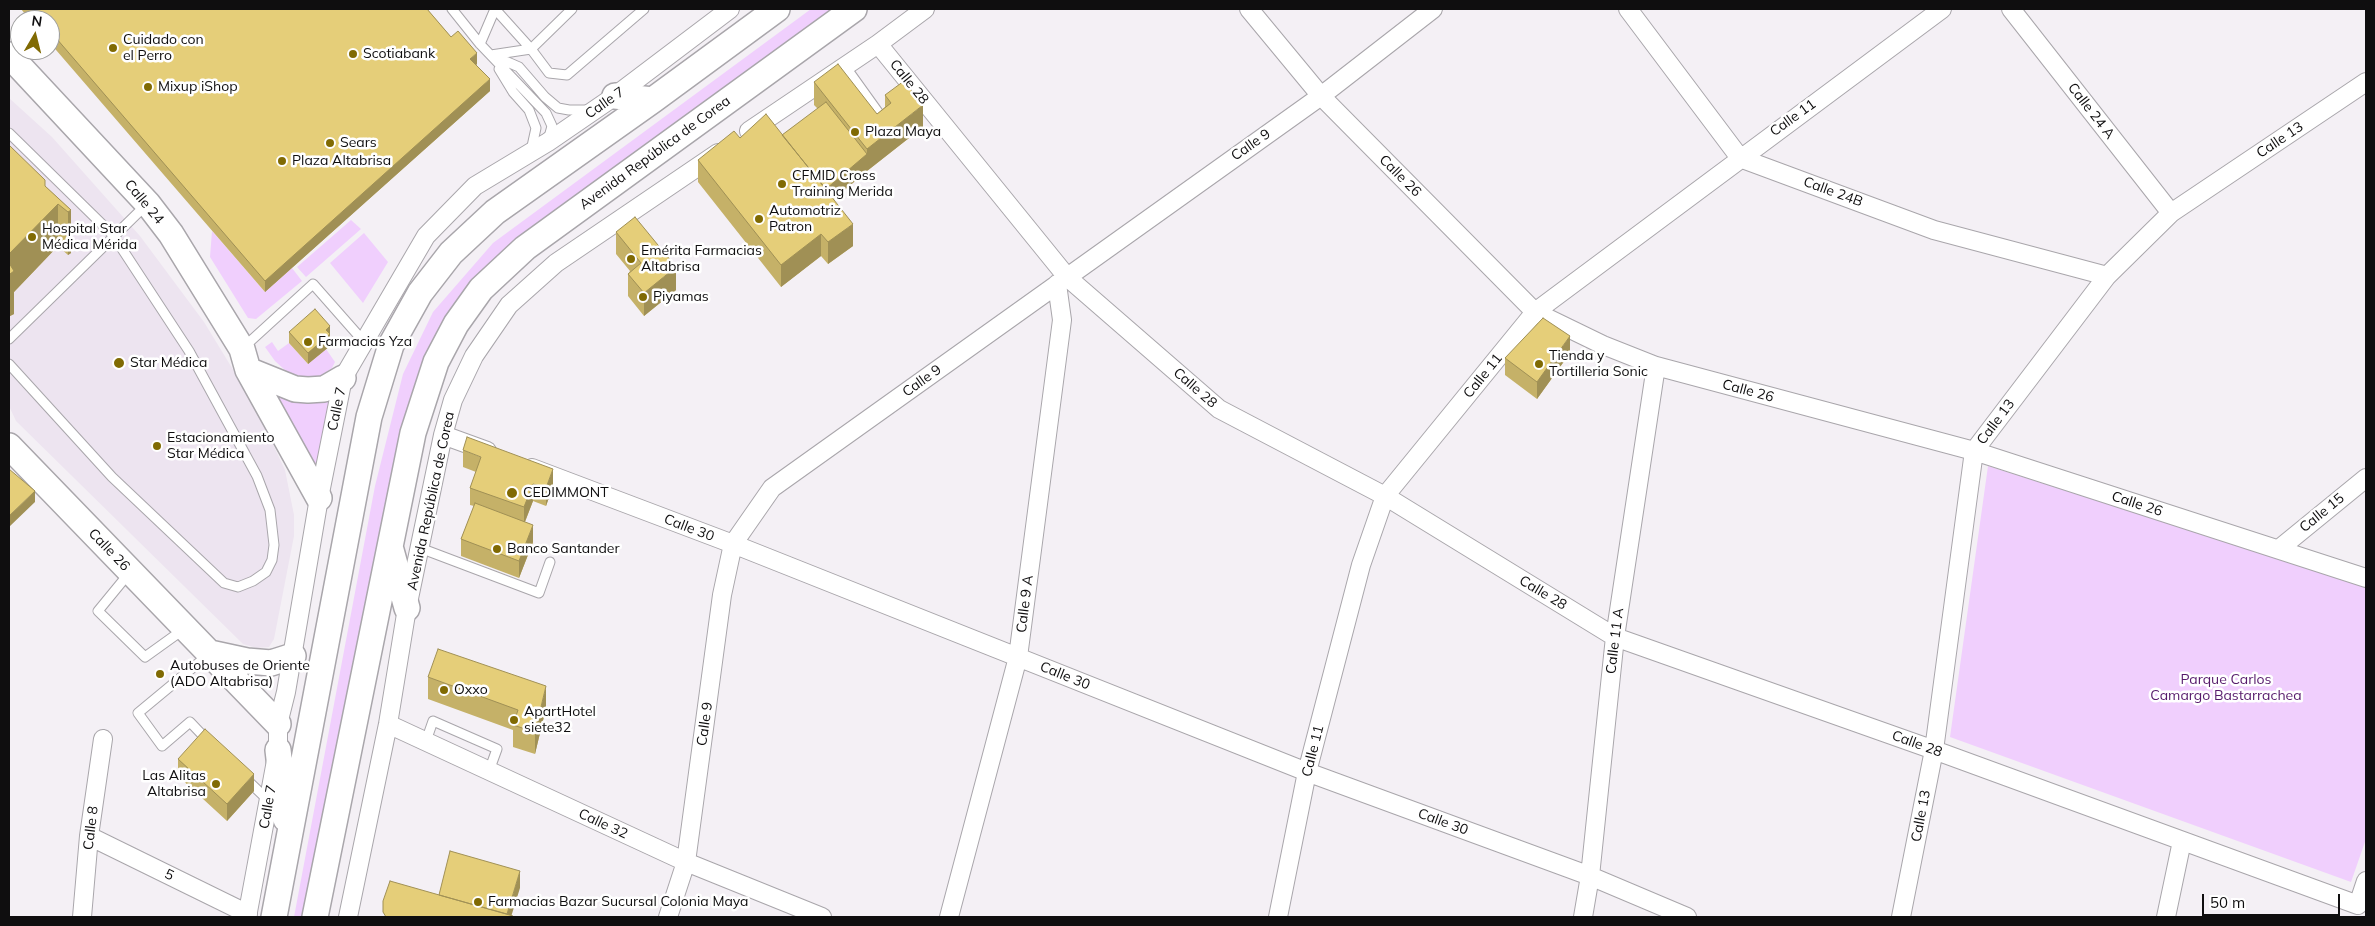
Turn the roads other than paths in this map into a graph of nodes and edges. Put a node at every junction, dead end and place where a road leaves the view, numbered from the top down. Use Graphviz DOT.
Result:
graph roads {
  1 [pos="452,9"];
  2 [pos="495,9"];
  3 [pos="572,9"];
  4 [pos="644,9"];
  5 [pos="730,9"];
  6 [pos="777,9"];
  7 [pos="854,9"];
  8 [pos="925,9"];
  9 [pos="1249,9"];
  10 [pos="1433,9"];
  11 [pos="1628,9"];
  12 [pos="1942,9"];
  13 [pos="2011,9"];
  14 [pos="480,44"];
  15 [pos="878,44"];
  16 [pos="531,49"];
  17 [pos="9,55"];
  18 [pos="491,56"];
  19 [pos="845,66"];
  20 [pos="2366,82"];
  21 [pos="1321,96"];
  22 [pos="653,100"];
  23 [pos="606,102"];
  24 [pos="878,112"];
  25 [pos="9,134"];
  26 [pos="548,142"];
  27 [pos="530,153"];
  28 [pos="1740,158"];
  29 [pos="148,204"];
  30 [pos="2171,213"];
  31 [pos="113,235"];
  32 [pos="2107,276"];
  33 [pos="1062,280"];
  34 [pos="1535,312"];
  35 [pos="9,339"];
  36 [pos="365,343"];
  37 [pos="245,359"];
  38 [pos="9,364"];
  39 [pos="1656,366"];
  40 [pos="343,378"];
  41 [pos="443,435"];
  42 [pos="9,446"];
  43 [pos="1974,451"];
  44 [pos="499,456"];
  45 [pos="518,463"];
  46 [pos="2366,478"];
  47 [pos="1385,496"];
  48 [pos="319,498"];
  49 [pos="733,544"];
  50 [pos="390,545"];
  51 [pos="420,548"];
  52 [pos="2279,549"];
  53 [pos="550,562"];
  54 [pos="130,572"];
  55 [pos="2366,578"];
  56 [pos="407,608"];
  57 [pos="185,628"];
  58 [pos="1615,637"];
  59 [pos="210,653"];
  60 [pos="293,656"];
  61 [pos="1018,657"];
  62 [pos="278,724"];
  63 [pos="388,724"];
  64 [pos="103,739"];
  65 [pos="216,749"];
  66 [pos="278,750"];
  67 [pos="1934,750"];
  68 [pos="1307,772"];
  69 [pos="242,775"];
  70 [pos="269,801"];
  71 [pos="89,836"];
  72 [pos="2182,841"];
  73 [pos="289,846"];
  74 [pos="686,862"];
  75 [pos="1590,876"];
  76 [pos="2366,881"];
  77 [pos="248,916"];
  78 [pos="82,917"];
  79 [pos="274,917"];
  80 [pos="315,917"];
  81 [pos="348,917"];
  82 [pos="668,917"];
  83 [pos="822,917"];
  84 [pos="949,917"];
  85 [pos="1278,917"];
  86 [pos="1583,917"];
  87 [pos="1687,917"];
  88 [pos="1901,917"];
  89 [pos="2166,917"];
  1 -- 14 [label="lane"];
  2 -- 14 [label="lane"];
  2 -- 16 [label="lane"];
  3 -- 16 [label="lane"];
  4 -- 16 [label="lane"];
  5 -- 23 [label="street, Calle 7"];
  6 -- 22 [label="main road"];
  7 -- 50 [label="main road, Avenida República de Corea"];
  8 -- 15 [label="street, Avenida República de Corea"];
  9 -- 21 [label="street, Calle 26"];
  10 -- 21 [label="street, Calle 9"];
  11 -- 28 [label="street"];
  12 -- 28 [label="street, Calle 11"];
  13 -- 30 [label="street, Calle 24 A"];
  14 -- 18 [label="lane"];
  15 -- 19 [label="street, Avenida República de Corea"];
  15 -- 33 [label="street, Calle 28"];
  16 -- 18 [label="lane"];
  17 -- 29 [label="main road, Calle 24"];
  18 -- 23 [label="lane"];
  18 -- 26 [label="lane"];
  18 -- 27 [label="lane"];
  19 -- 24 [label="lane"];
  19 -- 41 [label="street, Avenida República de Corea"];
  20 -- 30 [label="street, Calle 13"];
  21 -- 33 [label="street, Calle 9"];
  21 -- 34 [label="street, Calle 26"];
  22 -- 23 [label="main road"];
  22 -- 73 [label="main road"];
  23 -- 26 [label="street, Calle 7"];
  25 -- 31 [label="lane"];
  26 -- 27 [label="street, Calle 7"];
  27 -- 36 [label="street, Calle 7"];
  28 -- 32 [label="street, Calle 24B"];
  28 -- 34 [label="street, Calle 11"];
  29 -- 31 [label="lane"];
  29 -- 37 [label="main road, Calle 24"];
  30 -- 32 [label="street, Calle 13"];
  31 -- 35 [label="lane"];
  31 -- 38 [label="lane"];
  32 -- 43 [label="street, Calle 13"];
  33 -- 47 [label="street, Calle 28"];
  33 -- 49 [label="street, Calle 9"];
  33 -- 61 [label="street, Calle 9 A"];
  34 -- 39 [label="street, Calle 26"];
  34 -- 47 [label="street, Calle 11"];
  36 -- 37 [label="lane"];
  36 -- 40 [label="street, Calle 7"];
  37 -- 40 [label="main road"];
  37 -- 48 [label="main road, Calle 24"];
  39 -- 43 [label="street, Calle 26"];
  39 -- 58 [label="street, Calle 11 A"];
  40 -- 48 [label="street, Calle 7"];
  41 -- 44 [label="street"];
  41 -- 51 [label="street, Avenida República de Corea"];
  42 -- 54 [label="main road, Calle 26"];
  43 -- 52 [label="street, Calle 26"];
  43 -- 67 [label="street, Calle 13"];
  45 -- 49 [label="street, Calle 30"];
  46 -- 52 [label="street, Calle 15"];
  47 -- 58 [label="street, Calle 28"];
  47 -- 68 [label="street, Calle 11"];
  48 -- 60 [label="street, Calle 7"];
  49 -- 61 [label="street, Calle 30"];
  49 -- 74 [label="street, Calle 9"];
  50 -- 56 [label="main road"];
  50 -- 80 [label="main road, Avenida República de Corea"];
  51 -- 53 [label="lane"];
  51 -- 56 [label="street, Avenida República de Corea"];
  52 -- 55 [label="street, Calle 26"];
  54 -- 57 [label="main road, Calle 26"];
  54 -- 57 [label="lane"];
  56 -- 63 [label="street, Avenida República de Corea"];
  57 -- 59 [label="main road, Calle 26"];
  58 -- 67 [label="street, Calle 28"];
  58 -- 75 [label="street, Calle 11 A"];
  59 -- 60 [label="main road"];
  59 -- 62 [label="main road, Calle 26"];
  59 -- 65 [label="lane"];
  60 -- 62 [label="street, Calle 7"];
  61 -- 68 [label="street, Calle 30"];
  61 -- 84 [label="street, Calle 9 A"];
  62 -- 66 [label="street, Calle 7"];
  63 -- 74 [label="street, Calle 32"];
  63 -- 81 [label="street, Avenida República de Corea"];
  64 -- 71 [label="street, Calle 8"];
  66 -- 70 [label="street, Calle 7"];
  66 -- 73 [label="main road"];
  67 -- 72 [label="street, Calle 28"];
  67 -- 88 [label="street, Calle 13"];
  68 -- 75 [label="street, Calle 30"];
  68 -- 85 [label="street, Calle 11"];
  69 -- 70 [label="lane"];
  70 -- 77 [label="street, Calle 7"];
  71 -- 77 [label="street, 5"];
  71 -- 78 [label="street, Calle 8"];
  72 -- 76 [label="street, Calle 28"];
  72 -- 89 [label="street"];
  73 -- 79 [label="main road"];
  74 -- 82 [label="street, Calle 9"];
  74 -- 83 [label="street, Calle 32"];
  75 -- 86 [label="street, Calle 11 A"];
  75 -- 87 [label="street, Calle 30"];
}
